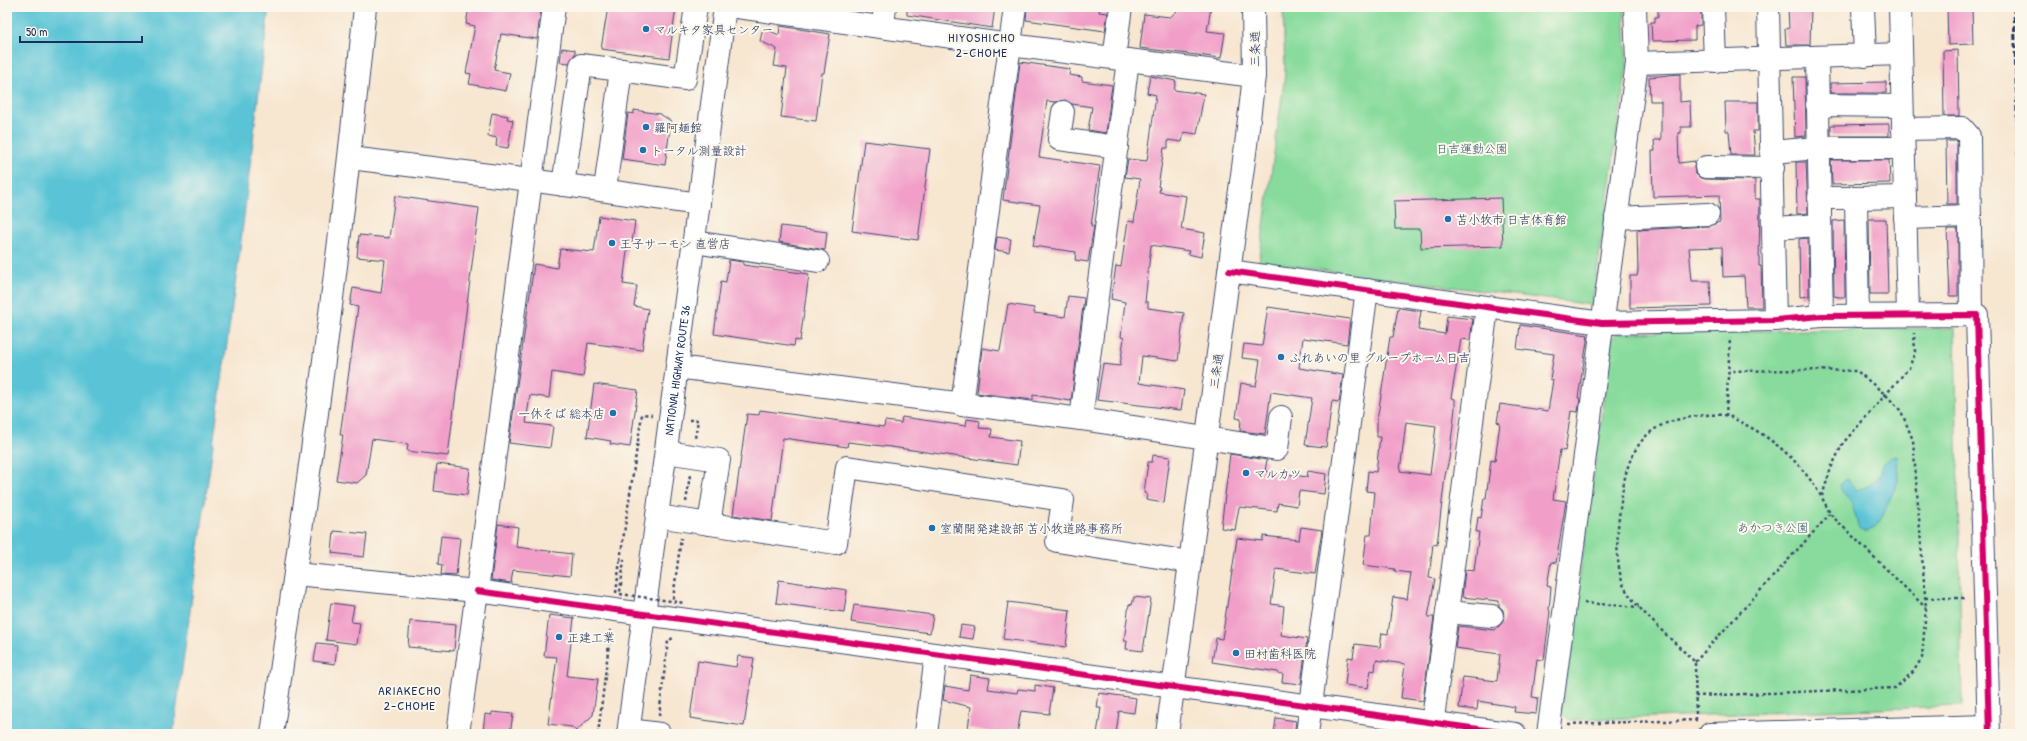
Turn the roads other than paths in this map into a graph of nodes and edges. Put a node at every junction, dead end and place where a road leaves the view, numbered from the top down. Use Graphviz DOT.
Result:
graph roads {
  1 [pos="364,7"];
  2 [pos="554,7"];
  3 [pos="696,7"];
  4 [pos="726,7"];
  5 [pos="737,7"];
  6 [pos="1015,7"];
  7 [pos="1121,7"];
  8 [pos="1253,7"];
  9 [pos="1635,7"];
  10 [pos="1713,7"];
  11 [pos="1768,7"];
  12 [pos="1863,7"];
  13 [pos="1900,7"];
  14 [pos="884,17"];
  15 [pos="1010,45"];
  16 [pos="1901,54"];
  17 [pos="1866,56"];
  18 [pos="1817,58"];
  19 [pos="1121,59"];
  20 [pos="1769,60"];
  21 [pos="1715,61"];
  22 [pos="1637,63"];
  23 [pos="621,70"];
  24 [pos="1254,76"];
  25 [pos="1817,106"];
  26 [pos="1902,106"];
  27 [pos="1063,112"];
  28 [pos="1903,139"];
  29 [pos="1117,148"];
  30 [pos="1818,148"];
  31 [pos="350,158"];
  32 [pos="1772,160"];
  33 [pos="1706,168"];
  34 [pos="530,180"];
  35 [pos="563,185"];
  36 [pos="605,190"];
  37 [pos="1819,198"];
  38 [pos="1856,198"];
  39 [pos="699,204"];
  40 [pos="1905,208"];
  41 [pos="1708,214"];
  42 [pos="1970,216"];
  43 [pos="1616,218"];
  44 [pos="1820,225"];
  45 [pos="1774,228"];
  46 [pos="694,242"];
  47 [pos="818,261"];
  48 [pos="1229,271"];
  49 [pos="1367,290"];
  50 [pos="1487,308"];
  51 [pos="1972,315"];
  52 [pos="1822,316"];
  53 [pos="1858,316"];
  54 [pos="1776,320"];
  55 [pos="1602,323"];
  56 [pos="1911,323"];
  57 [pos="677,367"];
  58 [pos="962,404"];
  59 [pos="1281,417"];
  60 [pos="1081,419"];
  61 [pos="1206,438"];
  62 [pos="666,452"];
  63 [pos="657,516"];
  64 [pos="709,524"];
  65 [pos="1190,562"];
  66 [pos="295,574"];
  67 [pos="477,591"];
  68 [pos="1447,612"];
  69 [pos="644,614"];
  70 [pos="1492,616"];
  71 [pos="936,655"];
  72 [pos="1174,688"];
  73 [pos="1311,706"];
  74 [pos="1555,727"];
  75 [pos="1432,729"];
  76 [pos="1988,730"];
  77 [pos="628,732"];
  78 [pos="272,734"];
  79 [pos="458,734"];
  80 [pos="656,734"];
  81 [pos="660,734"];
  82 [pos="926,734"];
  83 [pos="1167,734"];
  84 [pos="1307,734"];
  85 [pos="1515,734"];
  86 [pos="1710,734"];
  1 -- 31 [label="main road"];
  2 -- 34 [label="main road"];
  3 -- 23 [label="main road"];
  4 -- 39 [label="main road, NATIONAL HIGHWAY ROUTE 36"];
  5 -- 14 [label="main road"];
  6 -- 15 [label="main road"];
  7 -- 19 [label="main road"];
  8 -- 24 [label="main road, 三条通"];
  9 -- 22 [label="main road"];
  10 -- 21 [label="main road"];
  11 -- 20 [label="main road"];
  12 -- 17 [label="main road"];
  13 -- 16 [label="main road"];
  14 -- 15 [label="main road"];
  15 -- 19 [label="main road"];
  15 -- 58 [label="main road"];
  16 -- 17 [label="main road"];
  16 -- 26 [label="main road"];
  17 -- 18 [label="main road"];
  18 -- 20 [label="main road"];
  18 -- 25 [label="main road"];
  19 -- 24 [label="main road"];
  19 -- 29 [label="main road"];
  20 -- 21 [label="main road"];
  20 -- 32 [label="main road"];
  21 -- 22 [label="main road"];
  22 -- 43 [label="main road"];
  23 -- 35 [label="main road"];
  23 -- 36 [label="main road"];
  24 -- 48 [label="main road, 三条通"];
  25 -- 26 [label="main road"];
  25 -- 30 [label="main road"];
  26 -- 28 [label="main road"];
  27 -- 29 [label="main road"];
  28 -- 30 [label="main road"];
  28 -- 40 [label="main road"];
  28 -- 42 [label="main road"];
  29 -- 60 [label="main road"];
  30 -- 32 [label="main road"];
  30 -- 37 [label="main road"];
  31 -- 34 [label="main road"];
  31 -- 66 [label="main road"];
  32 -- 33 [label="main road"];
  32 -- 45 [label="main road"];
  34 -- 35 [label="main road"];
  34 -- 67 [label="main road"];
  35 -- 36 [label="main road"];
  36 -- 39 [label="main road"];
  37 -- 38 [label="main road"];
  37 -- 44 [label="main road"];
  38 -- 40 [label="main road"];
  38 -- 53 [label="main road"];
  39 -- 46 [label="main road, NATIONAL HIGHWAY ROUTE 36"];
  40 -- 42 [label="main road"];
  40 -- 56 [label="main road"];
  41 -- 43 [label="main road"];
  42 -- 51 [label="main road"];
  43 -- 55 [label="main road"];
  44 -- 45 [label="main road"];
  44 -- 52 [label="main road"];
  45 -- 54 [label="main road"];
  46 -- 47 [label="main road"];
  46 -- 57 [label="main road, NATIONAL HIGHWAY ROUTE 36"];
  48 -- 49 [label="main road"];
  48 -- 61 [label="main road, 三条通"];
  49 -- 50 [label="main road"];
  49 -- 73 [label="main road"];
  50 -- 55 [label="main road"];
  50 -- 68 [label="main road"];
  51 -- 56 [label="main road"];
  51 -- 76 [label="main road"];
  52 -- 53 [label="main road"];
  52 -- 54 [label="main road"];
  53 -- 56 [label="main road"];
  54 -- 55 [label="main road"];
  55 -- 74 [label="main road"];
  57 -- 58 [label="main road"];
  57 -- 62 [label="main road, NATIONAL HIGHWAY ROUTE 36"];
  58 -- 60 [label="main road"];
  59 -- 61 [label="main road"];
  60 -- 61 [label="main road"];
  61 -- 65 [label="main road, 三条通"];
  62 -- 63 [label="main road, NATIONAL HIGHWAY ROUTE 36"];
  62 -- 64 [label="main road"];
  63 -- 64 [label="main road"];
  63 -- 69 [label="main road, NATIONAL HIGHWAY ROUTE 36"];
  64 -- 65 [label="main road"];
  65 -- 72 [label="main road, 三条通"];
  66 -- 67 [label="main road"];
  66 -- 78 [label="main road"];
  67 -- 69 [label="main road"];
  67 -- 79 [label="main road"];
  68 -- 70 [label="main road"];
  68 -- 75 [label="main road"];
  69 -- 71 [label="main road"];
  69 -- 77 [label="main road, NATIONAL HIGHWAY ROUTE 36"];
  71 -- 72 [label="main road"];
  71 -- 82 [label="main road"];
  72 -- 73 [label="main road"];
  72 -- 83 [label="main road, 三条通"];
  73 -- 75 [label="main road"];
  73 -- 84 [label="main road"];
  75 -- 85 [label="main road"];
  76 -- 86 [label="main road"];
  77 -- 80 [label="main road"];
  80 -- 81 [label="main road"];
}
